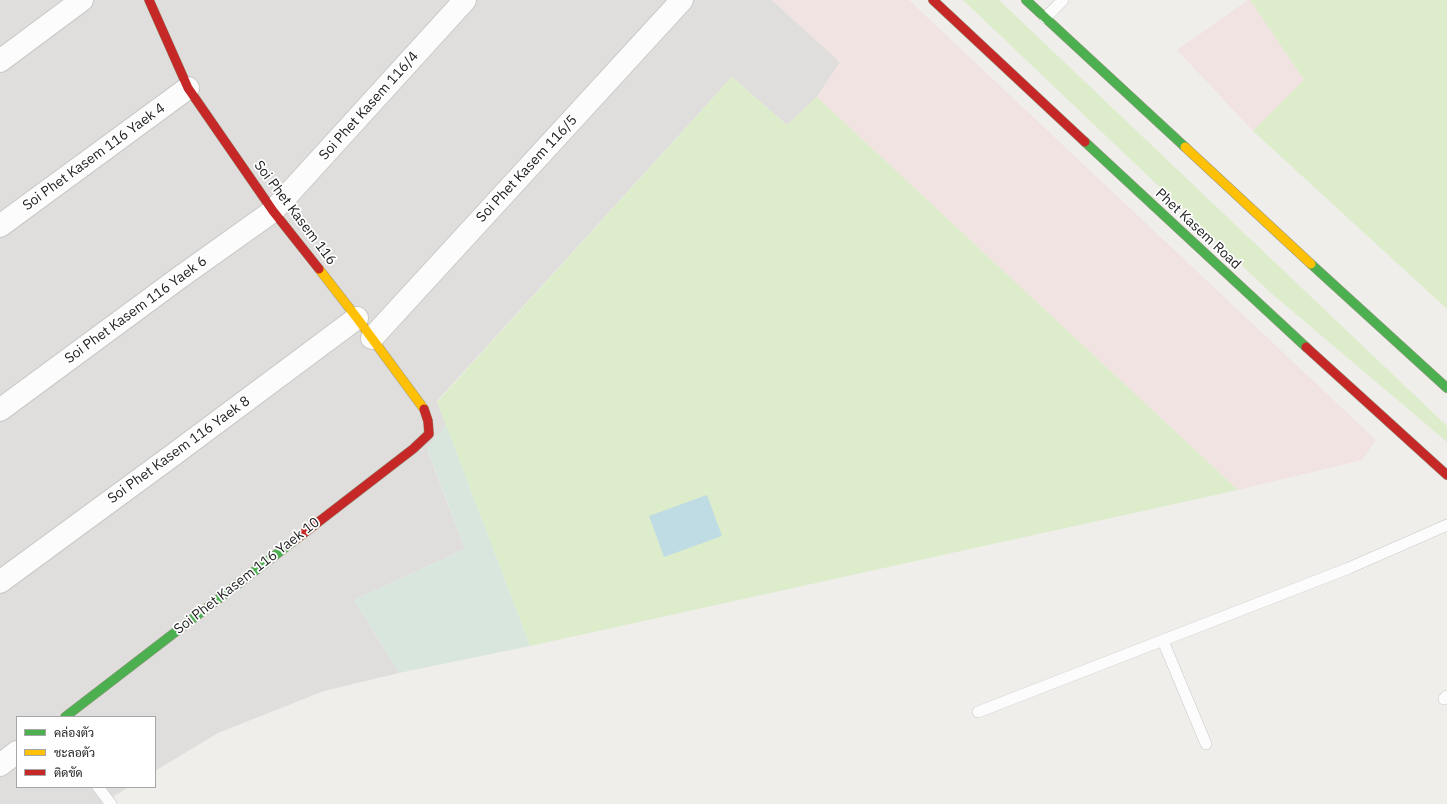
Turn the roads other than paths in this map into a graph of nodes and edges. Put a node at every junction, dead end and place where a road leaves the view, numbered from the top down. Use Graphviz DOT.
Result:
graph roads {
  1 [pos="82,0"];
  2 [pos="148,0"];
  3 [pos="465,0"];
  4 [pos="682,0"];
  5 [pos="932,0"];
  6 [pos="1026,0"];
  7 [pos="1063,0"];
  8 [pos="1045,18"];
  9 [pos="0,61"];
  10 [pos="188,88"];
  11 [pos="273,211"];
  12 [pos="0,226"];
  13 [pos="357,318"];
  14 [pos="372,338"];
  15 [pos="1447,388"];
  16 [pos="0,410"];
  17 [pos="429,434"];
  18 [pos="1447,475"];
  19 [pos="1447,524"];
  20 [pos="0,582"];
  21 [pos="1163,641"];
  22 [pos="978,712"];
  23 [pos="66,716"];
  24 [pos="1206,744"];
  25 [pos="16,753"];
  26 [pos="0,765"];
  27 [pos="99,788"];
  28 [pos="111,804"];
  1 -- 9 [label="street"];
  2 -- 10 [label="main road, Soi Phet Kasem 116"];
  3 -- 11 [label="street, Soi Phet Kasem 116/4"];
  4 -- 14 [label="street, Soi Phet Kasem 116/5"];
  5 -- 18 [label="main road, Phet Kasem Road"];
  6 -- 8 [label="main road"];
  7 -- 8 [label="lane"];
  8 -- 15 [label="main road"];
  10 -- 11 [label="main road, Soi Phet Kasem 116"];
  10 -- 12 [label="street, Soi Phet Kasem 116 Yaek 4"];
  11 -- 13 [label="main road, Soi Phet Kasem 116"];
  11 -- 16 [label="street, Soi Phet Kasem 116 Yaek 6"];
  13 -- 14 [label="main road, Soi Phet Kasem 116"];
  13 -- 20 [label="street, Soi Phet Kasem 116 Yaek 8"];
  14 -- 17 [label="main road, Soi Phet Kasem 116"];
  17 -- 23 [label="main road, Soi Phet Kasem 116 Yaek 10"];
  19 -- 21 [label="lane"];
  21 -- 22 [label="lane"];
  21 -- 24 [label="lane"];
  25 -- 26 [label="street"];
  27 -- 28 [label="lane"];
}
